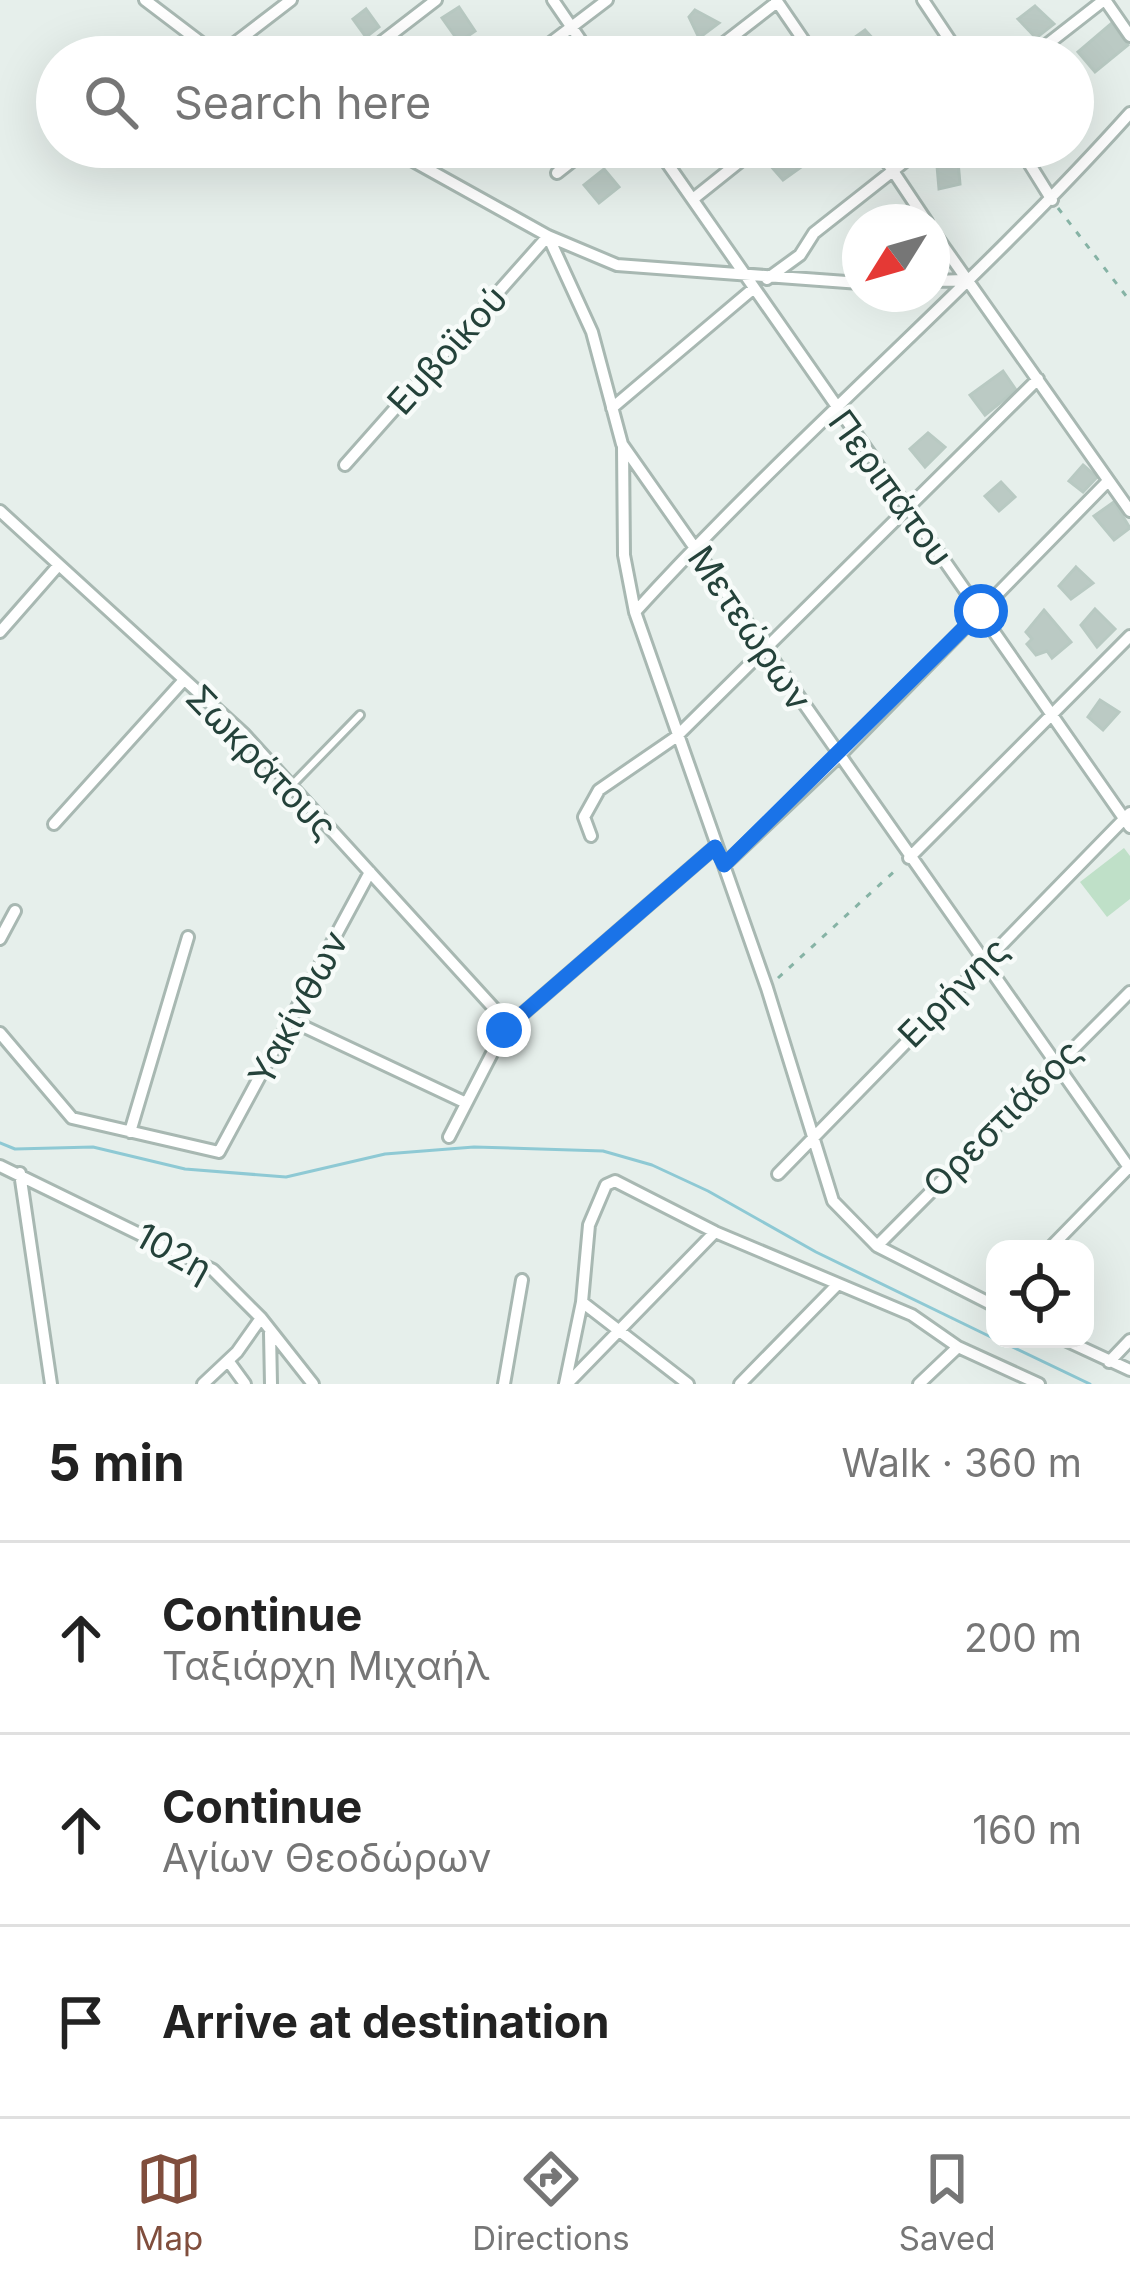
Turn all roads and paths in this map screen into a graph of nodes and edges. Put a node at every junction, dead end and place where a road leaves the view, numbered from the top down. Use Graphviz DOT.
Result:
graph roads {
  1 [pos="145,0"];
  2 [pos="291,0"];
  3 [pos="436,0"];
  4 [pos="553,0"];
  5 [pos="607,0"];
  6 [pos="923,0"];
  7 [pos="1105,0"];
  8 [pos="776,1"];
  9 [pos="571,27"];
  10 [pos="192,36"];
  11 [pos="246,36"];
  12 [pos="389,36"];
  13 [pos="559,36"];
  14 [pos="577,36"];
  15 [pos="732,36"];
  16 [pos="800,36"];
  17 [pos="948,36"];
  18 [pos="1058,36"];
  19 [pos="1130,36"];
  20 [pos="1130,113"];
  21 [pos="1094,153"];
  22 [pos="437,168"];
  23 [pos="562,168"];
  24 [pos="671,168"];
  25 [pos="732,168"];
  26 [pos="891,168"];
  27 [pos="899,168"];
  28 [pos="1032,168"];
  29 [pos="1081,168"];
  30 [pos="557,172"];
  31 [pos="894,172"];
  32 [pos="693,199"];
  33 [pos="1052,200"];
  34 [pos="915,204"];
  35 [pos="548,236"];
  36 [pos="950,257"];
  37 [pos="767,279"];
  38 [pos="950,280"];
  39 [pos="965,280"];
  40 [pos="751,282"];
  41 [pos="842,282"];
  42 [pos="1130,301"];
  43 [pos="1038,379"];
  44 [pos="612,408"];
  45 [pos="833,409"];
  46 [pos="622,444"];
  47 [pos="345,465"];
  48 [pos="1108,481"];
  49 [pos="907,509"];
  50 [pos="1130,511"];
  51 [pos="0,512"];
  52 [pos="694,547"];
  53 [pos="57,566"];
  54 [pos="981,611"];
  55 [pos="635,612"];
  56 [pos="0,632"];
  57 [pos="1130,636"];
  58 [pos="764,650"];
  59 [pos="183,681"];
  60 [pos="1051,710"];
  61 [pos="360,715"];
  62 [pos="676,737"];
  63 [pos="838,757"];
  64 [pos="289,788"];
  65 [pos="1128,820"];
  66 [pos="54,824"];
  67 [pos="591,836"];
  68 [pos="715,847"];
  69 [pos="909,858"];
  70 [pos="724,865"];
  71 [pos="370,872"];
  72 [pos="15,911"];
  73 [pos="188,937"];
  74 [pos="0,939"];
  75 [pos="982,962"];
  76 [pos="766,988"];
  77 [pos="1130,992"];
  78 [pos="292,1021"];
  79 [pos="510,1026"];
  80 [pos="0,1033"];
  81 [pos="1055,1062"];
  82 [pos="464,1102"];
  83 [pos="130,1132"];
  84 [pos="814,1135"];
  85 [pos="449,1137"];
  86 [pos="0,1166"];
  87 [pos="1130,1168"];
  88 [pos="20,1173"];
  89 [pos="778,1174"];
  90 [pos="715,1232"];
  91 [pos="1058,1240"];
  92 [pos="877,1246"];
  93 [pos="523,1280"];
  94 [pos="836,1286"];
  95 [pos="986,1300"];
  96 [pos="582,1302"];
  97 [pos="261,1318"];
  98 [pos="270,1330"];
  99 [pos="622,1330"];
  100 [pos="1130,1340"];
  101 [pos="958,1347"];
  102 [pos="1081,1348"];
  103 [pos="229,1362"];
  104 [pos="1109,1362"];
  105 [pos="1130,1370"];
  106 [pos="52,1384"];
  107 [pos="202,1384"];
  108 [pos="245,1384"];
  109 [pos="271,1384"];
  110 [pos="313,1384"];
  111 [pos="504,1384"];
  112 [pos="566,1384"];
  113 [pos="688,1384"];
  114 [pos="740,1384"];
  115 [pos="920,1384"];
  116 [pos="1039,1384"];
  1 -- 10 [label="street"];
  2 -- 11 [label="street"];
  3 -- 12 [label="street"];
  4 -- 9 [label="street"];
  5 -- 9 [label="street"];
  6 -- 17 [label="street"];
  7 -- 18 [label="street"];
  7 -- 19 [label="street"];
  8 -- 15 [label="street"];
  8 -- 16 [label="street"];
  9 -- 13 [label="street"];
  9 -- 14 [label="street"];
  20 -- 21 [label="street"];
  22 -- 35 [label="street"];
  23 -- 30 [label="street"];
  24 -- 32 [label="street, Περιπάτου"];
  25 -- 32 [label="street"];
  26 -- 31 [label="street"];
  27 -- 31 [label="street"];
  28 -- 33 [label="street"];
  29 -- 33 [label="street"];
  31 -- 34 [label="street"];
  31 -- 37 [label="street"];
  32 -- 40 [label="street, Περιπάτου"];
  33 -- 39 [label="street"];
  33 -- 42 [label="path"];
  35 -- 40 [label="street"];
  35 -- 44 [label="street, Μετεώρων"];
  35 -- 47 [label="street, Ευβοϊκού"];
  36 -- 39 [label="street"];
  37 -- 40 [label="street"];
  37 -- 41 [label="street"];
  38 -- 39 [label="street"];
  39 -- 43 [label="street"];
  39 -- 45 [label="street"];
  40 -- 44 [label="street"];
  40 -- 45 [label="street, Περιπάτου"];
  43 -- 48 [label="street"];
  43 -- 49 [label="street"];
  44 -- 46 [label="street, Μετεώρων"];
  45 -- 49 [label="street, Περιπάτου"];
  45 -- 52 [label="street"];
  46 -- 52 [label="street, Μετεώρων"];
  46 -- 55 [label="street"];
  48 -- 50 [label="street"];
  48 -- 54 [label="street"];
  49 -- 54 [label="street, Περιπάτου"];
  49 -- 58 [label="street"];
  51 -- 53 [label="street, Σωκράτους"];
  52 -- 55 [label="street"];
  52 -- 58 [label="street, Μετεώρων"];
  53 -- 56 [label="street"];
  53 -- 59 [label="street, Σωκράτους"];
  54 -- 60 [label="street, Περιπάτου"];
  54 -- 63 [label="street"];
  55 -- 62 [label="street"];
  57 -- 60 [label="street"];
  58 -- 62 [label="street"];
  58 -- 63 [label="street, Μετεώρων"];
  59 -- 64 [label="street, Σωκράτους"];
  59 -- 66 [label="street"];
  60 -- 65 [label="street, Περιπάτου"];
  60 -- 69 [label="street"];
  61 -- 64 [label="lane"];
  62 -- 67 [label="street"];
  62 -- 68 [label="street"];
  63 -- 69 [label="street, Μετεώρων"];
  63 -- 70 [label="street"];
  64 -- 71 [label="street, Σωκράτους"];
  65 -- 75 [label="street, Ειρήνης"];
  68 -- 70 [label="street"];
  68 -- 79 [label="street"];
  69 -- 75 [label="street, Μετεώρων"];
  69 -- 76 [label="path"];
  70 -- 76 [label="street"];
  71 -- 78 [label="street, Υακίνθων"];
  71 -- 79 [label="street, Σωκράτους"];
  72 -- 74 [label="street"];
  73 -- 83 [label="street"];
  75 -- 81 [label="street, Μετεώρων"];
  75 -- 84 [label="street, Ειρήνης"];
  76 -- 84 [label="street"];
  77 -- 81 [label="street, Ορεστιάδος"];
  78 -- 82 [label="street"];
  78 -- 83 [label="street, Υακίνθων"];
  79 -- 82 [label="street"];
  80 -- 83 [label="street"];
  81 -- 87 [label="street, Μετεώρων"];
  81 -- 92 [label="street, Ορεστιάδος"];
  82 -- 85 [label="street"];
  84 -- 89 [label="street, Ειρήνης"];
  84 -- 92 [label="street"];
  86 -- 88 [label="street, 102η"];
  87 -- 91 [label="street"];
  88 -- 97 [label="street, 102η"];
  88 -- 106 [label="street"];
  90 -- 94 [label="street"];
  90 -- 96 [label="street"];
  90 -- 99 [label="street"];
  92 -- 95 [label="street"];
  93 -- 111 [label="street"];
  94 -- 101 [label="street"];
  94 -- 114 [label="street"];
  96 -- 99 [label="street"];
  96 -- 112 [label="street"];
  97 -- 98 [label="street, 102η"];
  97 -- 103 [label="street"];
  98 -- 109 [label="street"];
  98 -- 110 [label="street, 102η"];
  99 -- 112 [label="street"];
  99 -- 113 [label="street"];
  100 -- 104 [label="street"];
  101 -- 115 [label="street"];
  101 -- 116 [label="street"];
  102 -- 104 [label="street"];
  103 -- 107 [label="street"];
  103 -- 108 [label="street"];
  104 -- 105 [label="street"];
}
